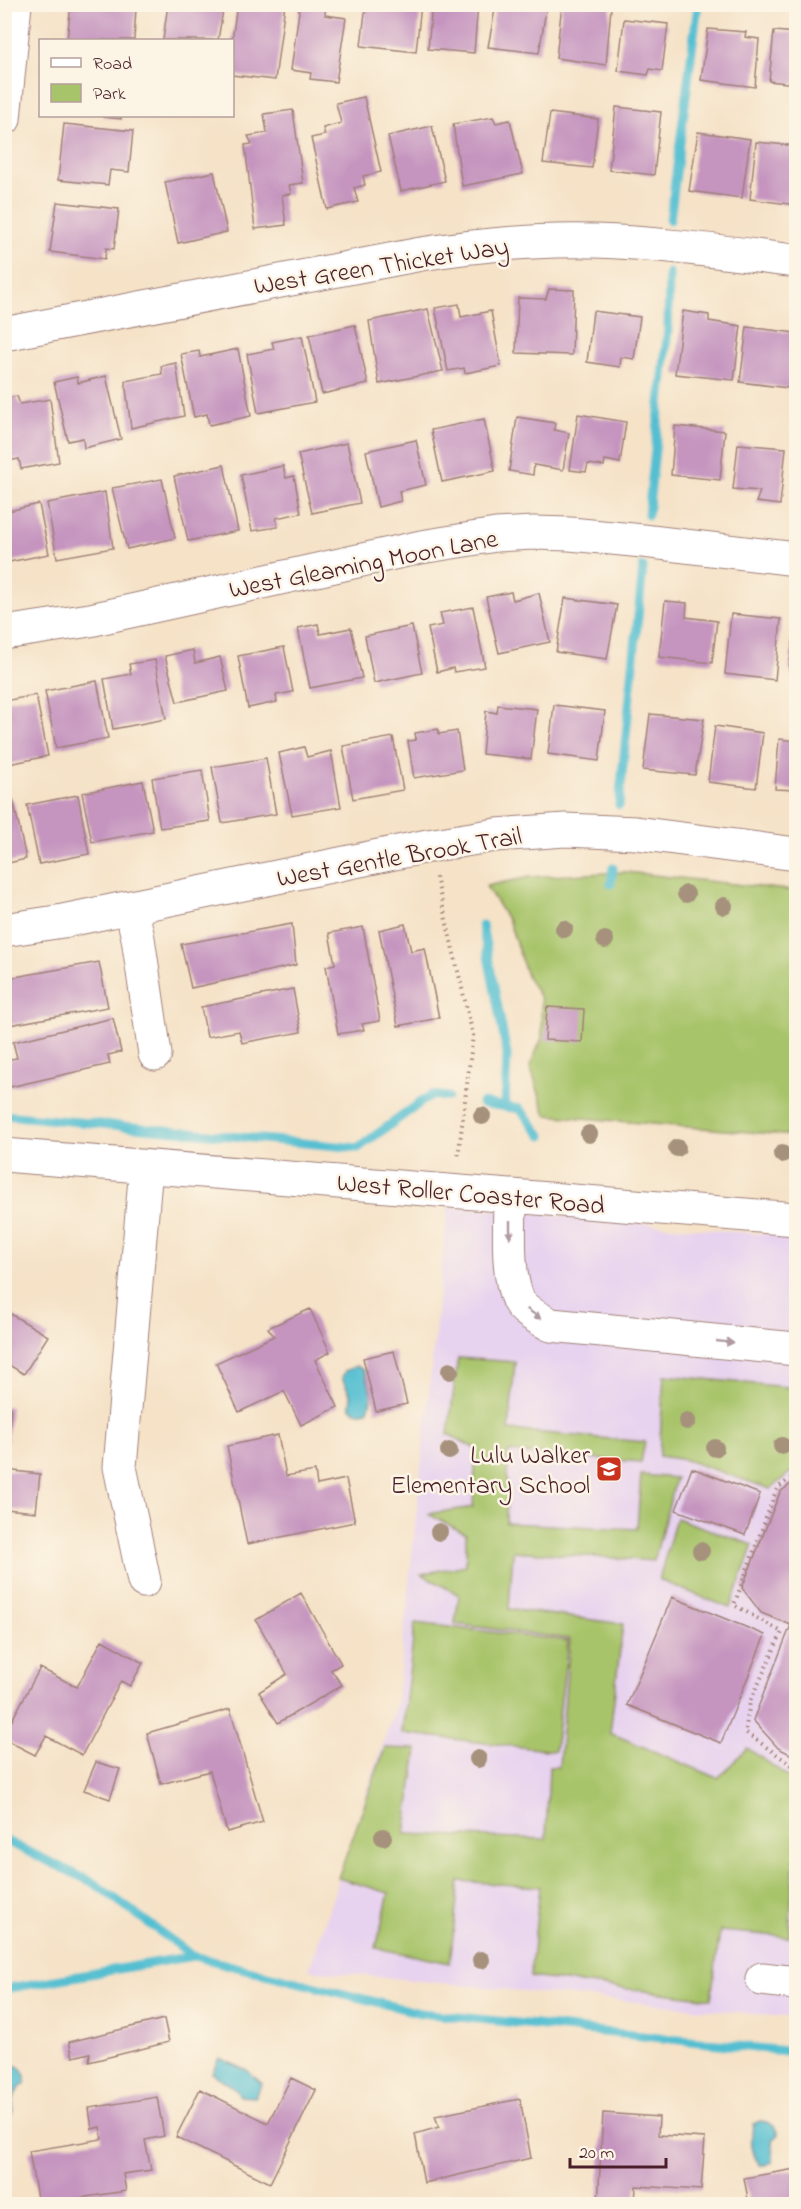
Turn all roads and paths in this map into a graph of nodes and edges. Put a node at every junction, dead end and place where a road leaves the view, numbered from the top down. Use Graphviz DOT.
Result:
graph roads {
  1 [pos="15,4"];
  2 [pos="4,118"];
  3 [pos="796,261"];
  4 [pos="4,334"];
  5 [pos="796,559"];
  6 [pos="4,633"];
  7 [pos="428,846"];
  8 [pos="796,854"];
  9 [pos="131,907"];
  10 [pos="4,930"];
  11 [pos="155,1054"];
  12 [pos="4,1155"];
  13 [pos="146,1167"];
  14 [pos="457,1168"];
  15 [pos="510,1196"];
  16 [pos="796,1219"];
  17 [pos="796,1350"];
  18 [pos="796,1475"];
  19 [pos="144,1581"];
  20 [pos="796,1768"];
  21 [pos="762,1979"];
  22 [pos="796,1983"];
  1 -- 2 [label="street"];
  3 -- 4 [label="street, West Green Thicket Way"];
  5 -- 6 [label="street, West Gleaming Moon Lane"];
  7 -- 8 [label="street, West Gentle Brook Trail"];
  7 -- 9 [label="street, West Gentle Brook Trail"];
  7 -- 14 [label="path"];
  9 -- 10 [label="street, West Gentle Brook Trail"];
  9 -- 11 [label="street"];
  12 -- 13 [label="street, West Roller Coaster Road"];
  13 -- 15 [label="street, West Roller Coaster Road"];
  13 -- 19 [label="street"];
  15 -- 16 [label="street, West Roller Coaster Road"];
  15 -- 17 [label="street, one-way"];
  18 -- 20 [label="path"];
  21 -- 22 [label="street"];
}
